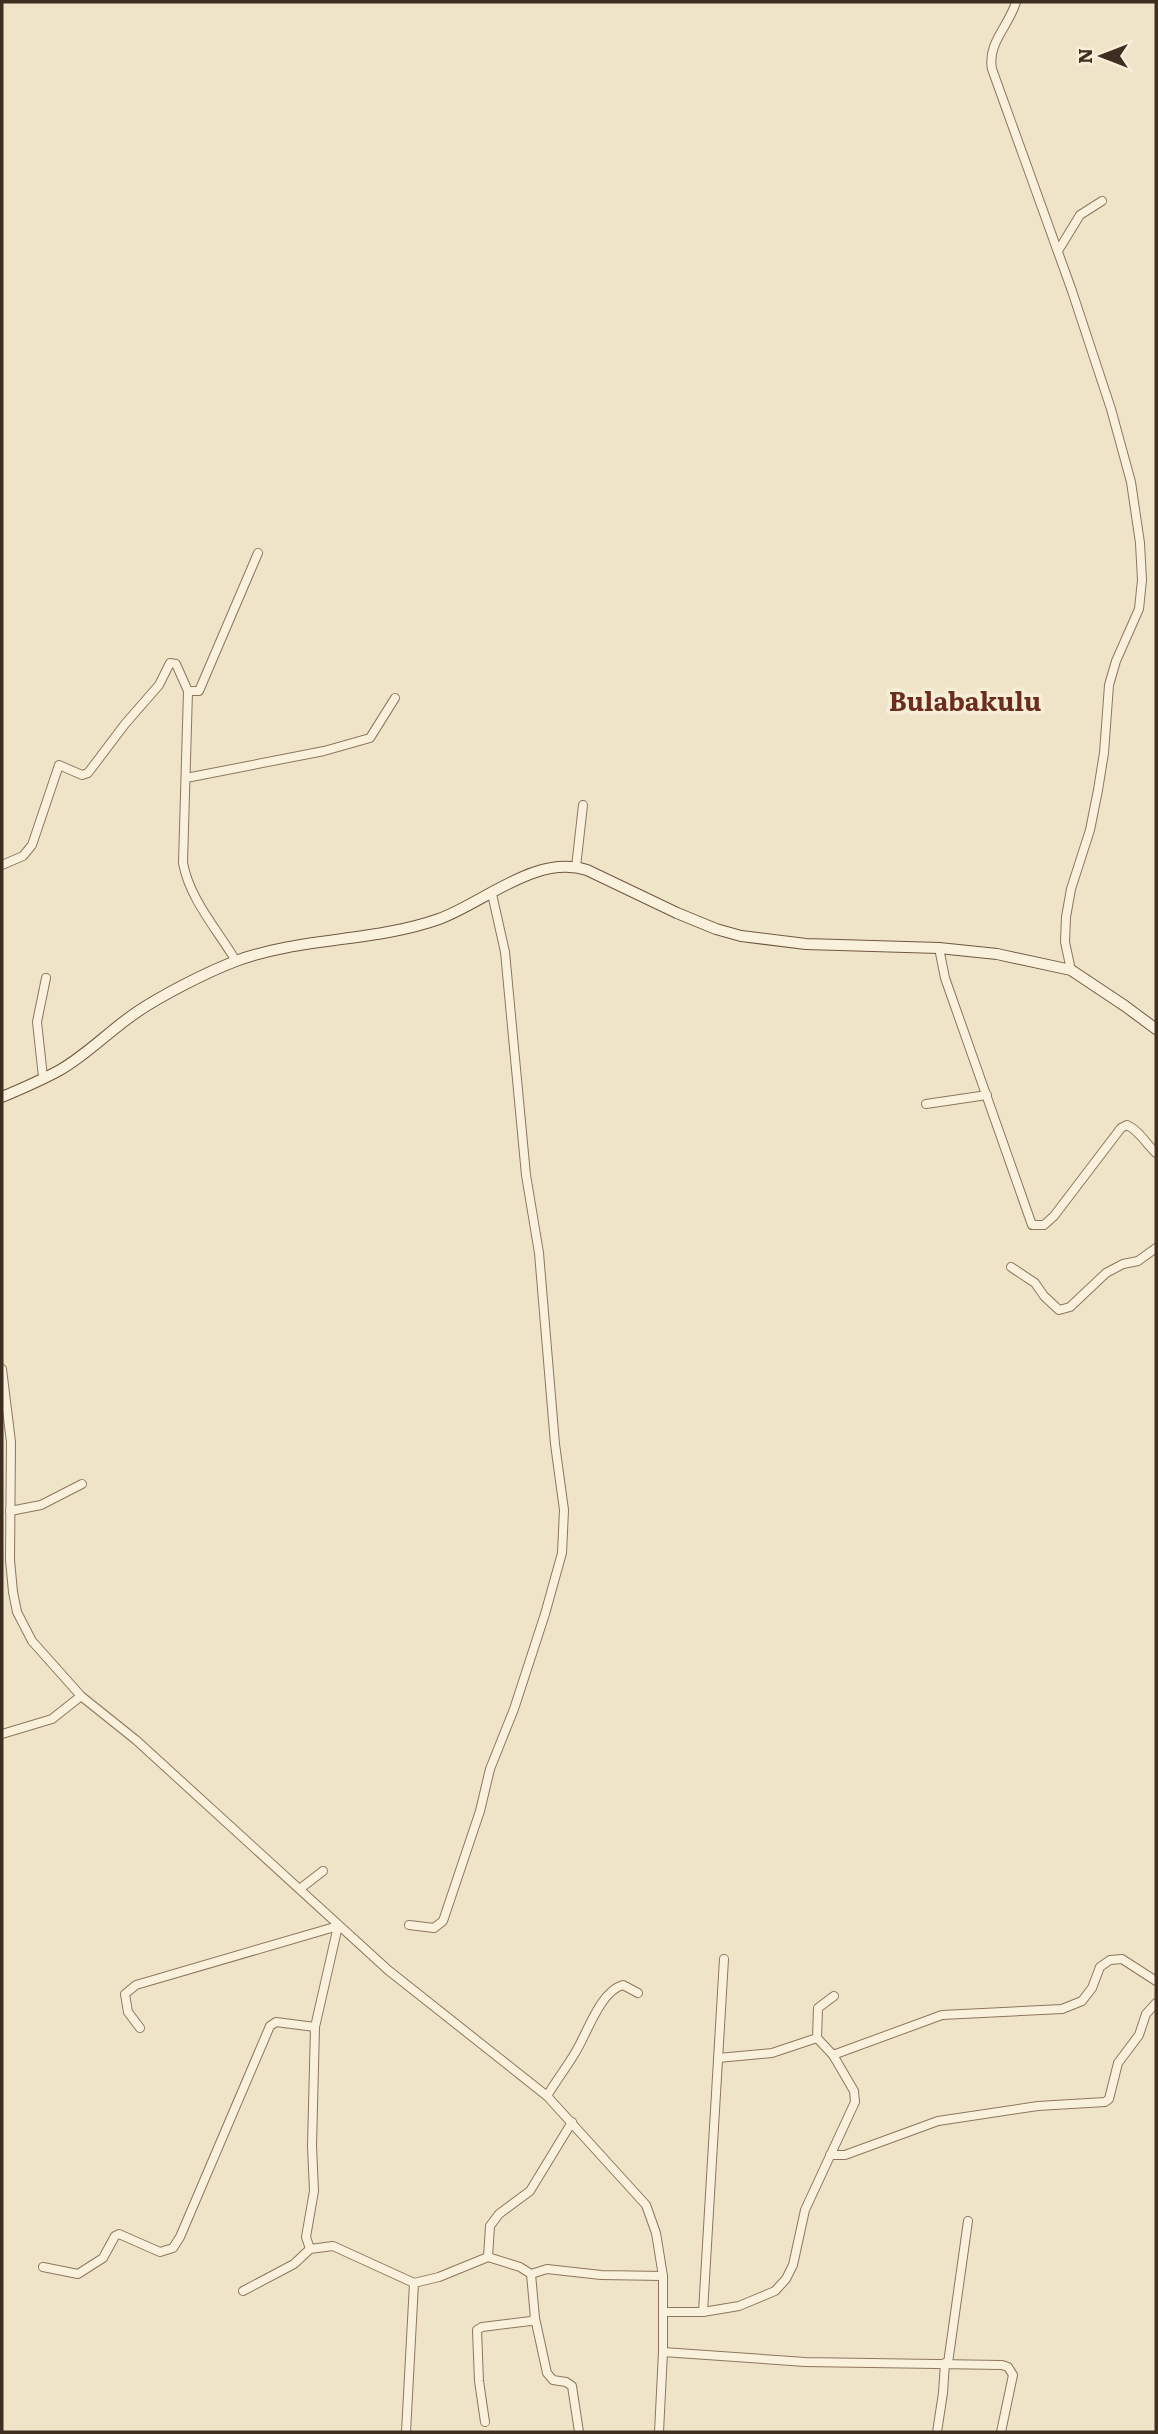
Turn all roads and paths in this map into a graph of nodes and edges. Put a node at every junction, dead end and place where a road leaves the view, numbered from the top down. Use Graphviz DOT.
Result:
graph roads {
  1 [pos="1016,2"];
  2 [pos="1102,201"];
  3 [pos="1058,251"];
  4 [pos="258,553"];
  5 [pos="188,691"];
  6 [pos="396,698"];
  7 [pos="186,778"];
  8 [pos="583,805"];
  9 [pos="2,865"];
  10 [pos="576,867"];
  11 [pos="492,894"];
  12 [pos="939,948"];
  13 [pos="236,961"];
  14 [pos="1071,970"];
  15 [pos="46,978"];
  16 [pos="1156,1029"];
  17 [pos="43,1077"];
  18 [pos="987,1095"];
  19 [pos="2,1097"];
  20 [pos="926,1104"];
  21 [pos="1156,1153"];
  22 [pos="1156,1248"];
  23 [pos="1011,1267"];
  24 [pos="2,1369"];
  25 [pos="82,1485"];
  26 [pos="10,1511"];
  27 [pos="81,1696"];
  28 [pos="2,1734"];
  29 [pos="323,1871"];
  30 [pos="300,1888"];
  31 [pos="409,1925"];
  32 [pos="338,1926"];
  33 [pos="724,1959"];
  34 [pos="1156,1981"];
  35 [pos="638,1993"];
  36 [pos="834,1996"];
  37 [pos="1156,2003"];
  38 [pos="315,2027"];
  39 [pos="140,2028"];
  40 [pos="817,2038"];
  41 [pos="833,2055"];
  42 [pos="718,2057"];
  43 [pos="547,2096"];
  44 [pos="572,2122"];
  45 [pos="830,2154"];
  46 [pos="968,2221"];
  47 [pos="310,2249"];
  48 [pos="488,2257"];
  49 [pos="43,2267"];
  50 [pos="531,2274"];
  51 [pos="663,2276"];
  52 [pos="414,2283"];
  53 [pos="243,2291"];
  54 [pos="664,2312"];
  55 [pos="704,2312"];
  56 [pos="536,2318"];
  57 [pos="663,2352"];
  58 [pos="947,2363"];
  59 [pos="485,2422"];
  60 [pos="406,2432"];
  61 [pos="579,2432"];
  62 [pos="659,2432"];
  63 [pos="937,2432"];
  64 [pos="1001,2432"];
  1 -- 3 [label="street"];
  2 -- 3 [label="street"];
  3 -- 14 [label="street"];
  4 -- 5 [label="street"];
  5 -- 7 [label="street"];
  5 -- 9 [label="street"];
  6 -- 7 [label="street"];
  7 -- 13 [label="street"];
  8 -- 10 [label="street"];
  10 -- 11 [label="street"];
  10 -- 12 [label="street"];
  11 -- 13 [label="street"];
  11 -- 31 [label="street"];
  12 -- 14 [label="street"];
  12 -- 18 [label="street"];
  13 -- 17 [label="street"];
  14 -- 16 [label="street"];
  15 -- 17 [label="street"];
  17 -- 19 [label="street"];
  18 -- 20 [label="street"];
  18 -- 21 [label="street"];
  22 -- 23 [label="street"];
  24 -- 26 [label="street"];
  25 -- 26 [label="street"];
  26 -- 27 [label="street"];
  27 -- 28 [label="street"];
  27 -- 30 [label="street"];
  29 -- 30 [label="street"];
  30 -- 32 [label="street"];
  32 -- 38 [label="street"];
  32 -- 39 [label="street"];
  32 -- 43 [label="street"];
  33 -- 42 [label="street"];
  34 -- 41 [label="street"];
  35 -- 43 [label="street"];
  36 -- 40 [label="street"];
  37 -- 45 [label="street"];
  38 -- 47 [label="street"];
  38 -- 49 [label="street"];
  40 -- 41 [label="street"];
  40 -- 42 [label="street"];
  41 -- 45 [label="street"];
  42 -- 55 [label="street"];
  43 -- 44 [label="street"];
  44 -- 48 [label="street"];
  44 -- 51 [label="street"];
  45 -- 55 [label="street"];
  46 -- 58 [label="street"];
  47 -- 52 [label="street"];
  47 -- 53 [label="street"];
  48 -- 50 [label="street"];
  48 -- 52 [label="street"];
  50 -- 51 [label="street"];
  50 -- 56 [label="street"];
  51 -- 54 [label="street"];
  52 -- 60 [label="street"];
  54 -- 55 [label="street"];
  54 -- 57 [label="street"];
  56 -- 59 [label="street"];
  56 -- 61 [label="street"];
  57 -- 58 [label="street"];
  57 -- 62 [label="street"];
  58 -- 63 [label="street"];
  58 -- 64 [label="street"];
}
